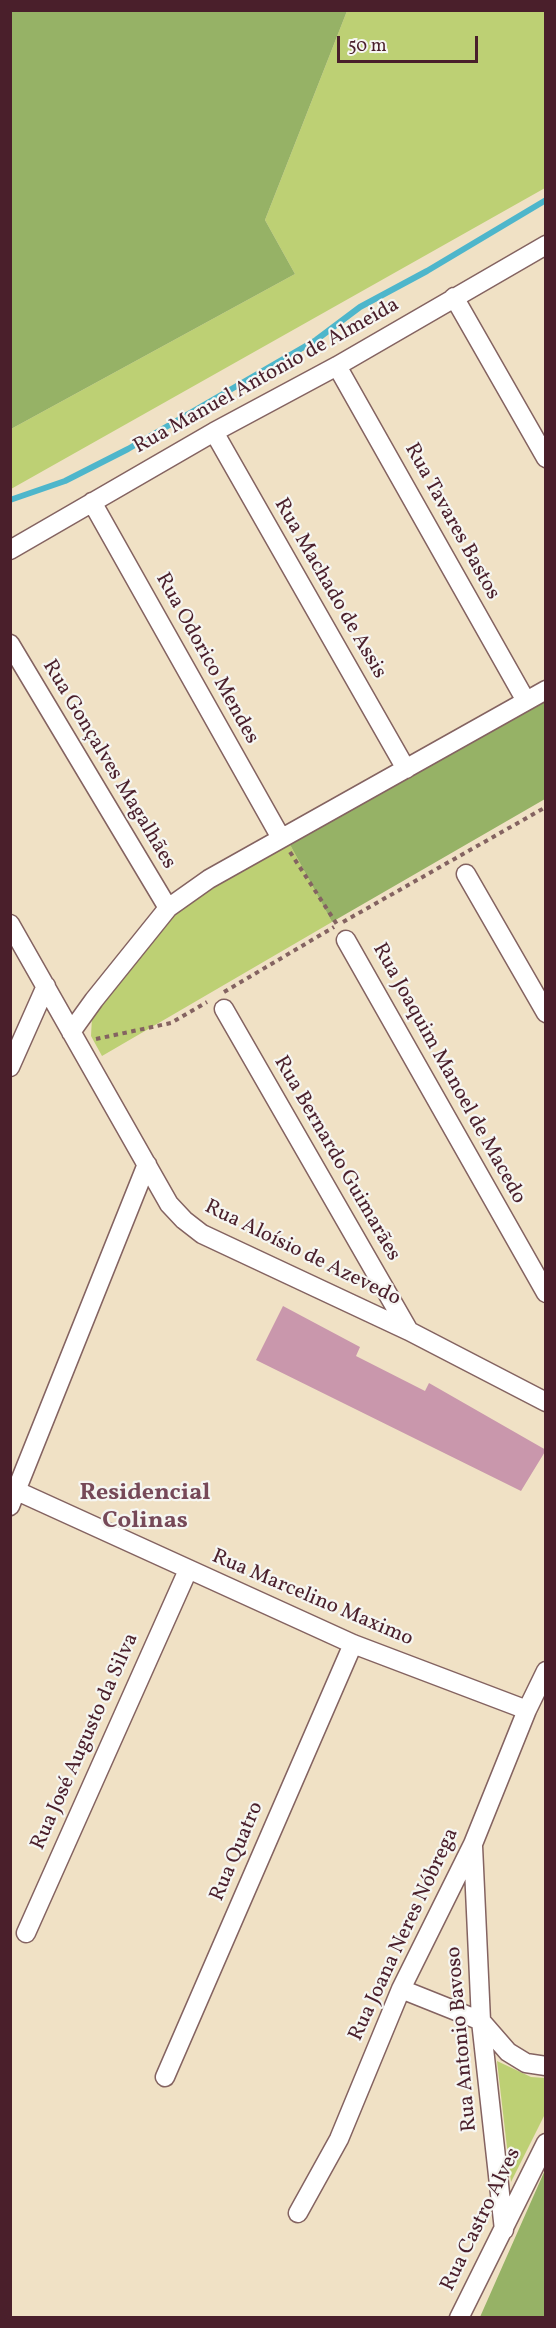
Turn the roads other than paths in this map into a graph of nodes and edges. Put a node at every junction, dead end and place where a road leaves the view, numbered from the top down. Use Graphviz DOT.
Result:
graph roads {
  1 [pos="546,245"];
  2 [pos="454,297"];
  3 [pos="337,366"];
  4 [pos="214,432"];
  5 [pos="546,458"];
  6 [pos="92,502"];
  7 [pos="10,550"];
  8 [pos="10,644"];
  9 [pos="546,690"];
  10 [pos="526,701"];
  11 [pos="406,769"];
  12 [pos="281,838"];
  13 [pos="466,874"];
  14 [pos="168,908"];
  15 [pos="10,924"];
  16 [pos="341,932"];
  17 [pos="46,986"];
  18 [pos="220,1000"];
  19 [pos="546,1013"];
  20 [pos="74,1038"];
  21 [pos="10,1067"];
  22 [pos="147,1164"];
  23 [pos="546,1293"];
  24 [pos="409,1331"];
  25 [pos="546,1402"];
  26 [pos="14,1498"];
  27 [pos="188,1570"];
  28 [pos="353,1644"];
  29 [pos="546,1671"];
  30 [pos="527,1710"];
  31 [pos="473,1844"];
  32 [pos="26,1933"];
  33 [pos="401,1989"];
  34 [pos="481,2021"];
  35 [pos="546,2066"];
  36 [pos="165,2077"];
  37 [pos="546,2143"];
  38 [pos="298,2214"];
  39 [pos="504,2230"];
  40 [pos="459,2318"];
  1 -- 2 [label="street, Rua Manuel Antonio de Almeida"];
  2 -- 3 [label="street, Rua Manuel Antonio de Almeida"];
  2 -- 5 [label="street"];
  3 -- 4 [label="street, Rua Manuel Antonio de Almeida"];
  3 -- 10 [label="street, Rua Tavares Bastos"];
  4 -- 6 [label="street, Rua Manuel Antonio de Almeida"];
  4 -- 11 [label="street, Rua Machado de Assis"];
  6 -- 7 [label="street, Rua Manuel Antonio de Almeida"];
  6 -- 12 [label="street, Rua Odorico Mendes"];
  8 -- 14 [label="street, Rua Gonçalves Magalhães"];
  9 -- 10 [label="street"];
  10 -- 11 [label="street"];
  11 -- 12 [label="street"];
  12 -- 14 [label="street"];
  13 -- 19 [label="street"];
  14 -- 20 [label="street"];
  15 -- 17 [label="street, Rua Aloísio de Azevedo"];
  16 -- 23 [label="street, Rua Joaquim Manoel de Macedo"];
  17 -- 20 [label="street, Rua Aloísio de Azevedo"];
  17 -- 21 [label="street"];
  18 -- 24 [label="street, Rua Bernardo Guimarães"];
  20 -- 22 [label="street, Rua Aloísio de Azevedo"];
  22 -- 24 [label="street, Rua Aloísio de Azevedo"];
  22 -- 26 [label="street"];
  24 -- 25 [label="street, Rua Aloísio de Azevedo"];
  26 -- 27 [label="street, Rua Marcelino Maximo"];
  27 -- 28 [label="street, Rua Marcelino Maximo"];
  27 -- 32 [label="street, Rua José Augusto da Silva"];
  28 -- 30 [label="street, Rua Marcelino Maximo"];
  28 -- 36 [label="street, Rua Quatro"];
  29 -- 30 [label="street, Rua Joana Neres Nóbrega"];
  30 -- 31 [label="street, Rua Joana Neres Nóbrega"];
  31 -- 33 [label="street, Rua Joana Neres Nóbrega"];
  31 -- 34 [label="street, Rua Antonio Bavoso"];
  33 -- 34 [label="street"];
  33 -- 38 [label="street, Rua Joana Neres Nóbrega"];
  34 -- 35 [label="street"];
  34 -- 39 [label="street, Rua Antonio Bavoso"];
  37 -- 39 [label="street, Rua Castro Alves"];
  39 -- 40 [label="street, Rua Castro Alves"];
}
